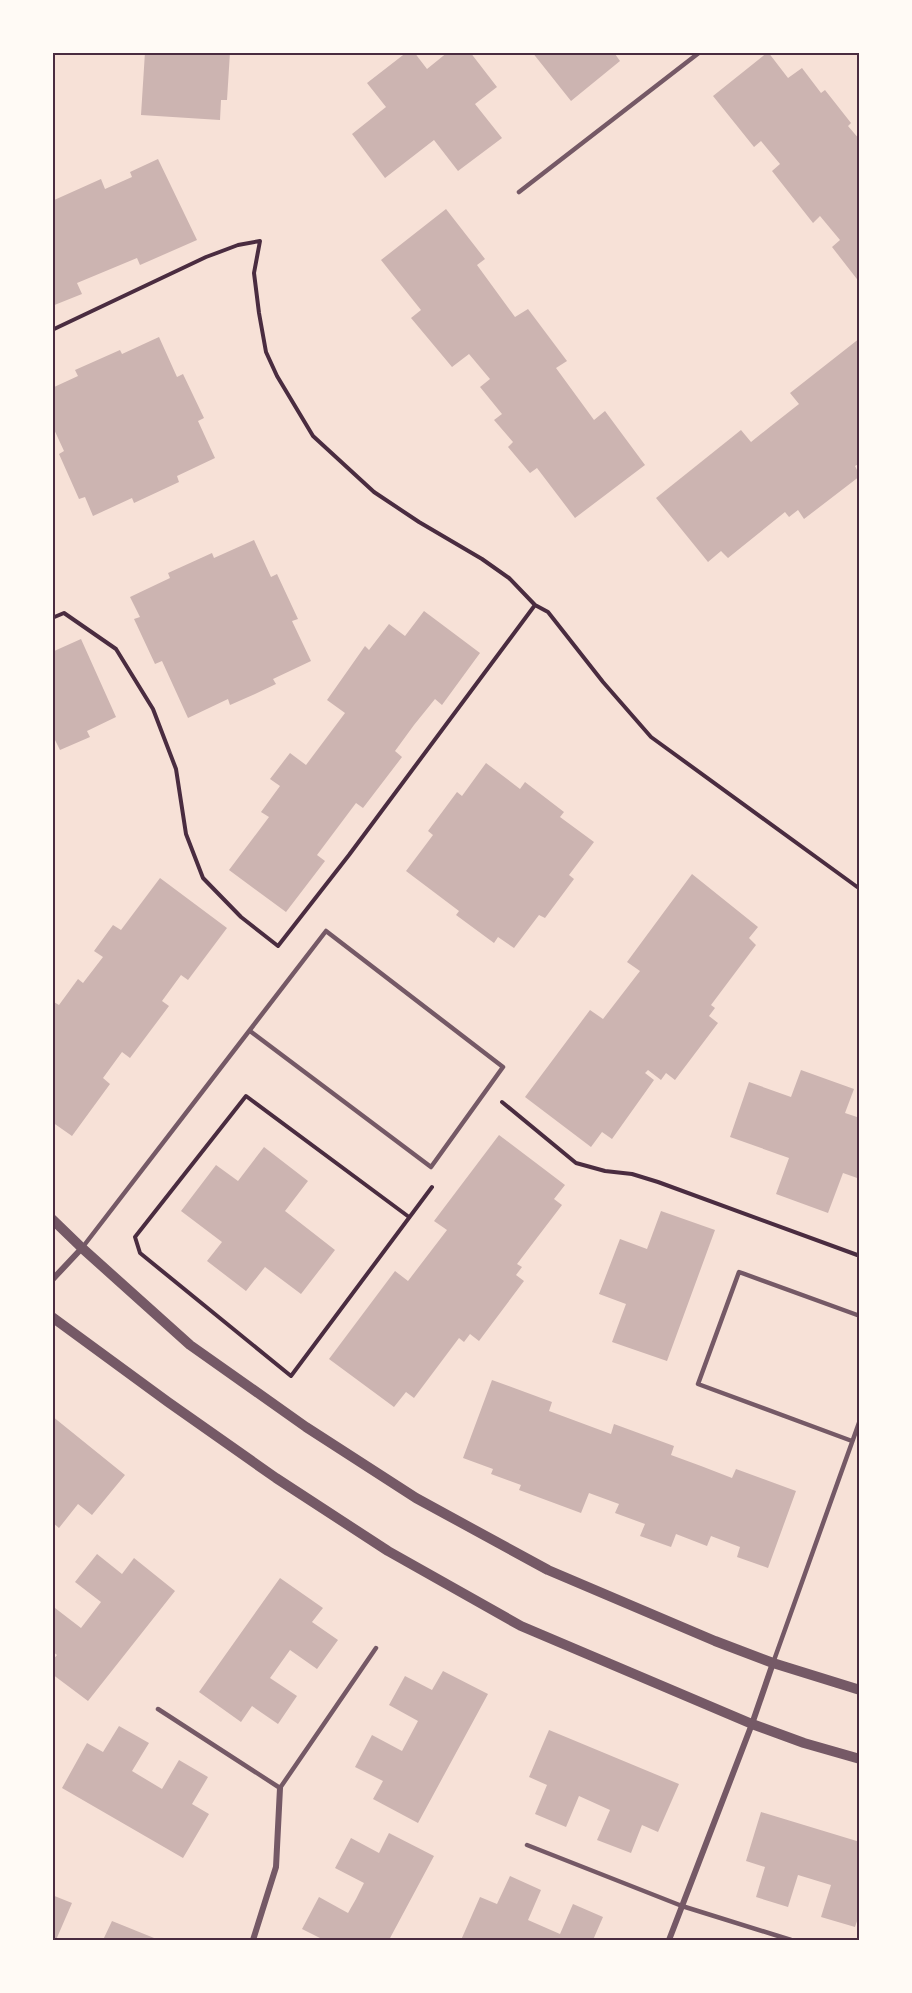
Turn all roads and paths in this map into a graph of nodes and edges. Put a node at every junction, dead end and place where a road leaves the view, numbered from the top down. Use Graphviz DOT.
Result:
graph roads {
  1 [pos="700,52"];
  2 [pos="519,192"];
  3 [pos="52,330"];
  4 [pos="535,605"];
  5 [pos="52,618"];
  6 [pos="860,889"];
  7 [pos="250,1031"];
  8 [pos="497,1099"];
  9 [pos="436,1180"];
  10 [pos="409,1217"];
  11 [pos="52,1219"];
  12 [pos="82,1248"];
  13 [pos="860,1256"];
  14 [pos="52,1280"];
  15 [pos="860,1316"];
  16 [pos="52,1317"];
  17 [pos="860,1420"];
  18 [pos="852,1441"];
  19 [pos="376,1648"];
  20 [pos="773,1663"];
  21 [pos="860,1690"];
  22 [pos="158,1709"];
  23 [pos="752,1725"];
  24 [pos="860,1759"];
  25 [pos="280,1788"];
  26 [pos="527,1845"];
  27 [pos="682,1906"];
  28 [pos="253,1941"];
  29 [pos="669,1941"];
  30 [pos="791,1941"];
  1 -- 2 [label="lane"];
  3 -- 4 [label="path"];
  4 -- 5 [label="path"];
  4 -- 6 [label="path"];
  7 -- 7 [label="lane"];
  7 -- 12 [label="lane"];
  8 -- 13 [label="path"];
  9 -- 10 [label="path"];
  10 -- 10 [label="path"];
  11 -- 12 [label="street"];
  12 -- 14 [label="street"];
  12 -- 20 [label="street"];
  15 -- 18 [label="lane"];
  16 -- 23 [label="street"];
  17 -- 18 [label="lane"];
  18 -- 20 [label="lane"];
  19 -- 25 [label="lane"];
  20 -- 21 [label="street"];
  20 -- 23 [label="street"];
  22 -- 25 [label="lane"];
  23 -- 24 [label="street"];
  23 -- 27 [label="street"];
  25 -- 28 [label="street"];
  26 -- 27 [label="lane"];
  27 -- 29 [label="street"];
  27 -- 30 [label="lane"];
}
